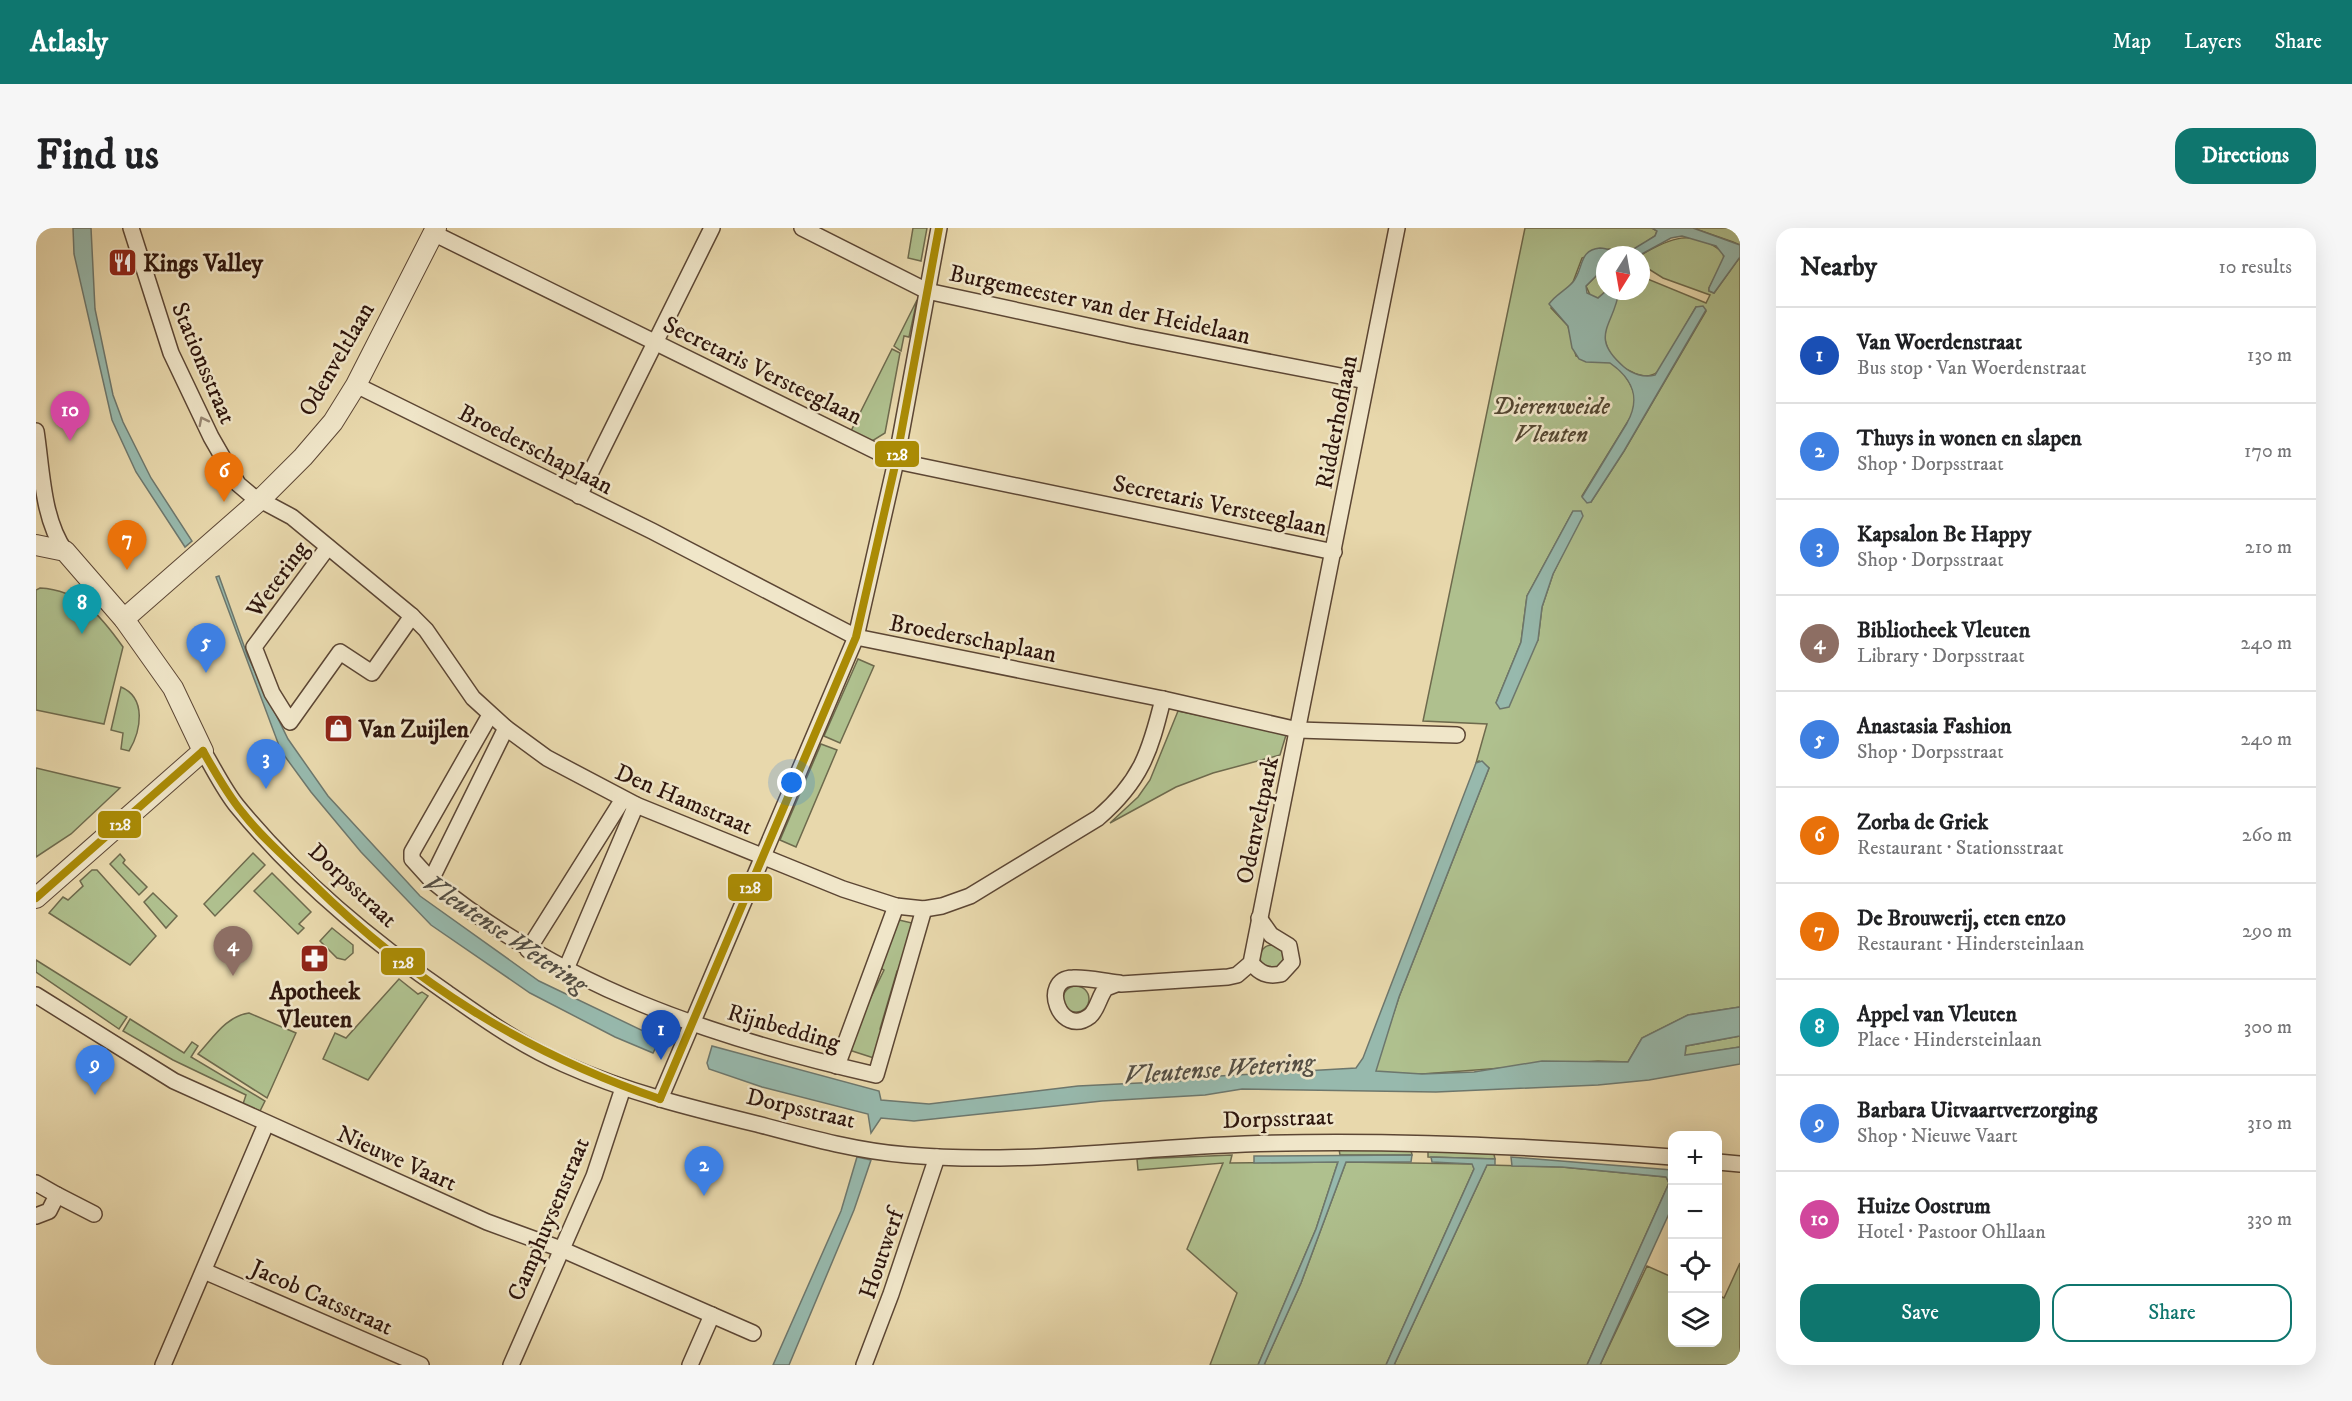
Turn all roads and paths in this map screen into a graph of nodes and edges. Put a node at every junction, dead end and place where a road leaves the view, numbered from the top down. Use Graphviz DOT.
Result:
graph roads {
  1 [pos="131,228"];
  2 [pos="712,228"];
  3 [pos="802,228"];
  4 [pos="939,228"];
  5 [pos="1397,228"];
  6 [pos="435,230"];
  7 [pos="927,291"];
  8 [pos="657,343"];
  9 [pos="1366,381"];
  10 [pos="356,385"];
  11 [pos="36,431"];
  12 [pos="896,461"];
  13 [pos="579,496"];
  14 [pos="261,499"];
  15 [pos="36,545"];
  16 [pos="328,547"];
  17 [pos="64,550"];
  18 [pos="1335,552"];
  19 [pos="412,616"];
  20 [pos="124,619"];
  21 [pos="856,637"];
  22 [pos="1164,699"];
  23 [pos="490,715"];
  24 [pos="506,728"];
  25 [pos="1298,730"];
  26 [pos="1457,735"];
  27 [pos="203,751"];
  28 [pos="629,802"];
  29 [pos="763,856"];
  30 [pos="431,880"];
  31 [pos="36,898"];
  32 [pos="896,906"];
  33 [pos="924,909"];
  34 [pos="1259,918"];
  35 [pos="528,950"];
  36 [pos="1251,963"];
  37 [pos="566,969"];
  38 [pos="1119,983"];
  39 [pos="36,995"];
  40 [pos="690,1024"];
  41 [pos="837,1066"];
  42 [pos="624,1088"];
  43 [pos="660,1099"];
  44 [pos="266,1124"];
  45 [pos="937,1157"];
  46 [pos="1668,1157"];
  47 [pos="1722,1162"];
  48 [pos="1740,1164"];
  49 [pos="36,1184"];
  50 [pos="57,1195"];
  51 [pos="94,1214"];
  52 [pos="36,1216"];
  53 [pos="561,1249"];
  54 [pos="204,1271"];
  55 [pos="712,1315"];
  56 [pos="753,1333"];
  57 [pos="163,1365"];
  58 [pos="421,1365"];
  59 [pos="511,1365"];
  60 [pos="690,1365"];
  61 [pos="864,1365"];
  14 -- 1 [label="street, Stationsstraat, one-way"];
  2 -- 8 [label="street"];
  3 -- 7 [label="street, Burgemeester van der Heidelaan"];
  4 -- 7 [label="street"];
  5 -- 9 [label="street, Ridderhoflaan"];
  6 -- 8 [label="street, Secretaris Versteeglaan"];
  6 -- 10 [label="street, Odenveltlaan"];
  7 -- 9 [label="street, Burgemeester van der Heidelaan"];
  7 -- 12 [label="street"];
  8 -- 12 [label="street, Secretaris Versteeglaan"];
  8 -- 13 [label="street"];
  9 -- 18 [label="street, Ridderhoflaan"];
  10 -- 13 [label="street, Broederschaplaan"];
  10 -- 14 [label="street, Odenveltlaan"];
  11 -- 17 [label="street"];
  12 -- 18 [label="street, Secretaris Versteeglaan"];
  12 -- 21 [label="street"];
  13 -- 21 [label="street, Broederschaplaan"];
  14 -- 16 [label="street, Den Hamstraat"];
  14 -- 20 [label="street, Odenveltlaan"];
  15 -- 17 [label="street"];
  16 -- 19 [label="street, Den Hamstraat"];
  16 -- 19 [label="street, Wetering"];
  17 -- 20 [label="street, Dorpsstraat"];
  18 -- 25 [label="street, Ridderhoflaan"];
  19 -- 23 [label="street, Den Hamstraat"];
  20 -- 27 [label="street, Dorpsstraat"];
  21 -- 22 [label="street, Broederschaplaan"];
  21 -- 29 [label="street"];
  22 -- 25 [label="street, Broederschaplaan"];
  22 -- 33 [label="street, Den Hamstraat"];
  23 -- 24 [label="street, Den Hamstraat"];
  23 -- 30 [label="street, Rijnbedding"];
  24 -- 28 [label="street, Den Hamstraat"];
  24 -- 30 [label="street"];
  25 -- 26 [label="street, Broederschaplaan"];
  25 -- 34 [label="street, Odenveltpark"];
  27 -- 31 [label="street"];
  27 -- 42 [label="street, Dorpsstraat"];
  28 -- 29 [label="street, Den Hamstraat"];
  28 -- 35 [label="street"];
  28 -- 37 [label="street"];
  29 -- 32 [label="street, Den Hamstraat"];
  29 -- 40 [label="street"];
  30 -- 35 [label="street, Rijnbedding"];
  32 -- 33 [label="street, Den Hamstraat"];
  32 -- 41 [label="street"];
  33 -- 41 [label="street, Rijnbedding"];
  34 -- 36 [label="street, Odenveltpark"];
  34 -- 36 [label="street, Odenveltpark"];
  35 -- 37 [label="street, Rijnbedding"];
  36 -- 38 [label="street"];
  37 -- 40 [label="street, Rijnbedding"];
  39 -- 44 [label="street, Nieuwe Vaart"];
  40 -- 41 [label="street, Rijnbedding"];
  40 -- 43 [label="street"];
  42 -- 43 [label="street, Dorpsstraat"];
  42 -- 53 [label="street, Camphuysenstraat"];
  43 -- 45 [label="street, Dorpsstraat"];
  44 -- 53 [label="street, Nieuwe Vaart"];
  44 -- 54 [label="street"];
  45 -- 46 [label="street, Dorpsstraat"];
  45 -- 61 [label="street, Houtwerf"];
  47 -- 48 [label="street"];
  49 -- 50 [label="street"];
  50 -- 51 [label="street"];
  50 -- 52 [label="street"];
  53 -- 55 [label="street, Nieuwe Vaart"];
  53 -- 59 [label="street, Camphuysenstraat"];
  54 -- 57 [label="street"];
  54 -- 58 [label="street, Jacob Catsstraat"];
  55 -- 56 [label="street, Nieuwe Vaart"];
  55 -- 60 [label="street"];
}
